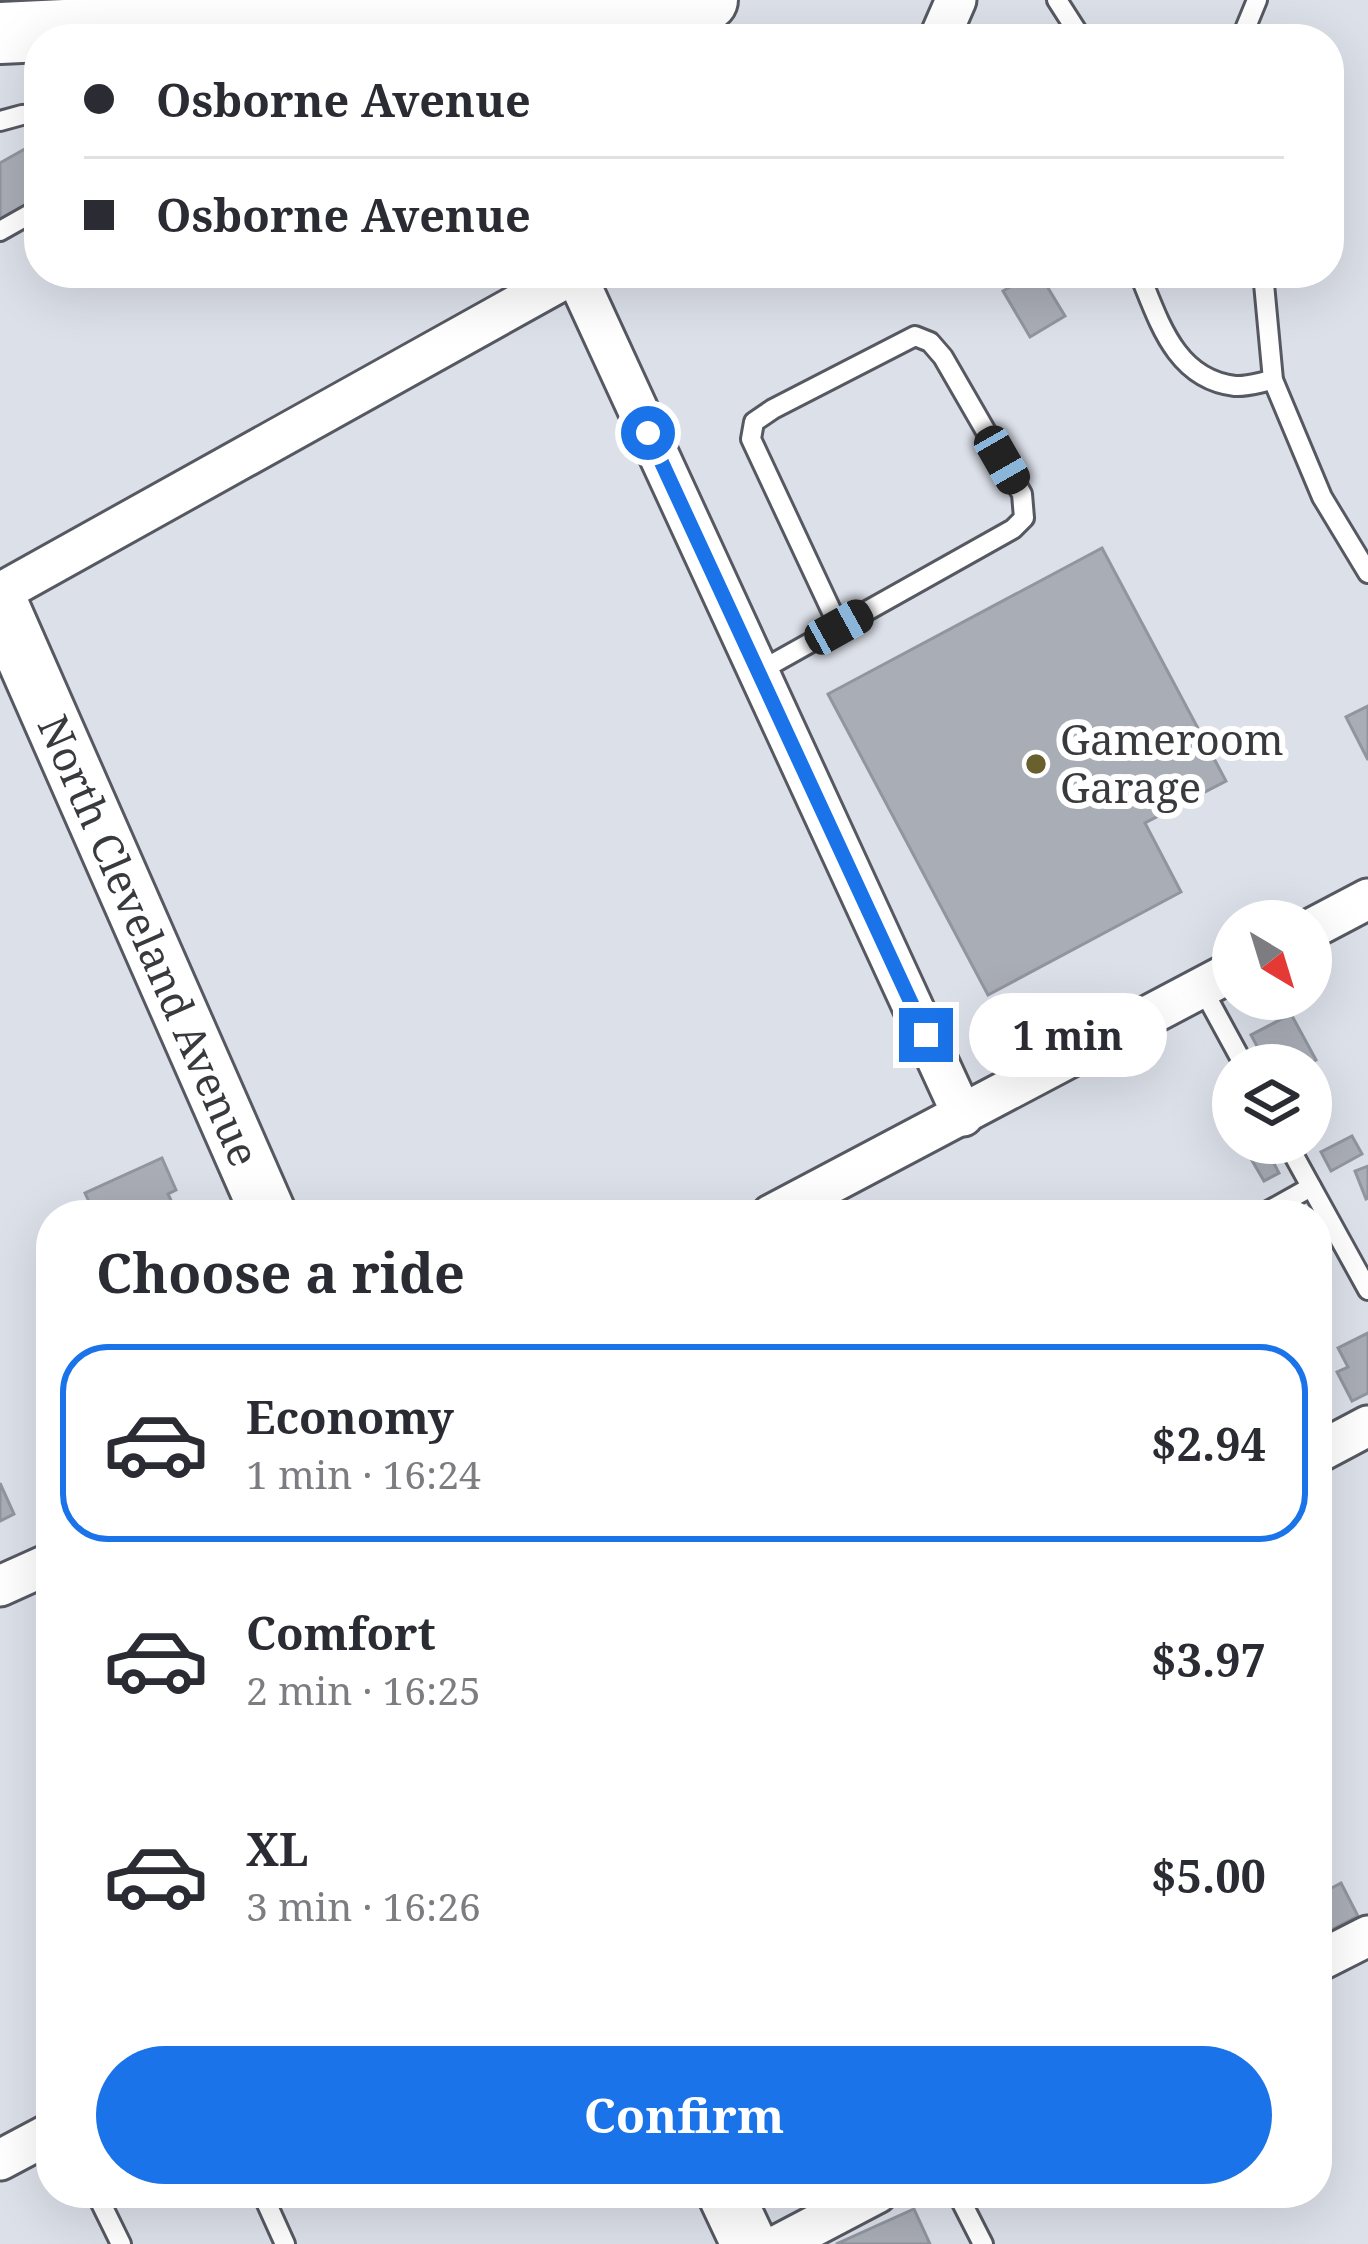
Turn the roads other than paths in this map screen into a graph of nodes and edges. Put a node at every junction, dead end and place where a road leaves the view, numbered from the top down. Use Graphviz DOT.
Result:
graph roads {
  1 [pos="707,0"];
  2 [pos="271,24"];
  3 [pos="548,288"];
  4 [pos="582,288"];
  5 [pos="1145,288"];
  6 [pos="1265,288"];
  7 [pos="1273,380"];
  8 [pos="1368,574"];
  9 [pos="0,593"];
  10 [pos="0,602"];
  11 [pos="839,627"];
  12 [pos="758,672"];
  13 [pos="1368,899"];
  14 [pos="1332,918"];
  15 [pos="1212,983"];
  16 [pos="963,1116"];
  17 [pos="1299,1164"];
  18 [pos="1311,1186"];
  19 [pos="262,1200"];
  20 [pos="800,1200"];
  21 [pos="1287,1200"];
  22 [pos="1319,1200"];
  23 [pos="1332,1224"];
  24 [pos="1368,1290"];
  25 [pos="1368,1426"];
  26 [pos="1332,1446"];
  27 [pos="36,1570"];
  28 [pos="0,1586"];
  29 [pos="1368,1936"];
  30 [pos="1332,1954"];
  31 [pos="36,2140"];
  32 [pos="0,2160"];
  33 [pos="103,2208"];
  34 [pos="269,2208"];
  35 [pos="731,2208"];
  36 [pos="848,2208"];
  37 [pos="964,2208"];
  38 [pos="121,2244"];
  39 [pos="285,2244"];
  40 [pos="749,2244"];
  41 [pos="780,2244"];
  42 [pos="982,2244"];
  1 -- 2 [label="main road"];
  3 -- 9 [label="street"];
  4 -- 12 [label="street"];
  5 -- 7 [label="lane"];
  6 -- 7 [label="lane"];
  7 -- 8 [label="lane"];
  10 -- 19 [label="main road, North Cleveland Avenue"];
  11 -- 11 [label="lane"];
  11 -- 12 [label="lane"];
  12 -- 16 [label="street"];
  13 -- 14 [label="street"];
  15 -- 16 [label="street"];
  16 -- 20 [label="street"];
  17 -- 18 [label="lane"];
  18 -- 21 [label="lane"];
  18 -- 22 [label="lane"];
  23 -- 24 [label="lane"];
  25 -- 26 [label="street"];
  27 -- 28 [label="street"];
  29 -- 30 [label="street"];
  31 -- 32 [label="street"];
  33 -- 38 [label="lane"];
  34 -- 39 [label="lane"];
  35 -- 40 [label="main road"];
  36 -- 41 [label="street"];
  37 -- 42 [label="lane"];
}
